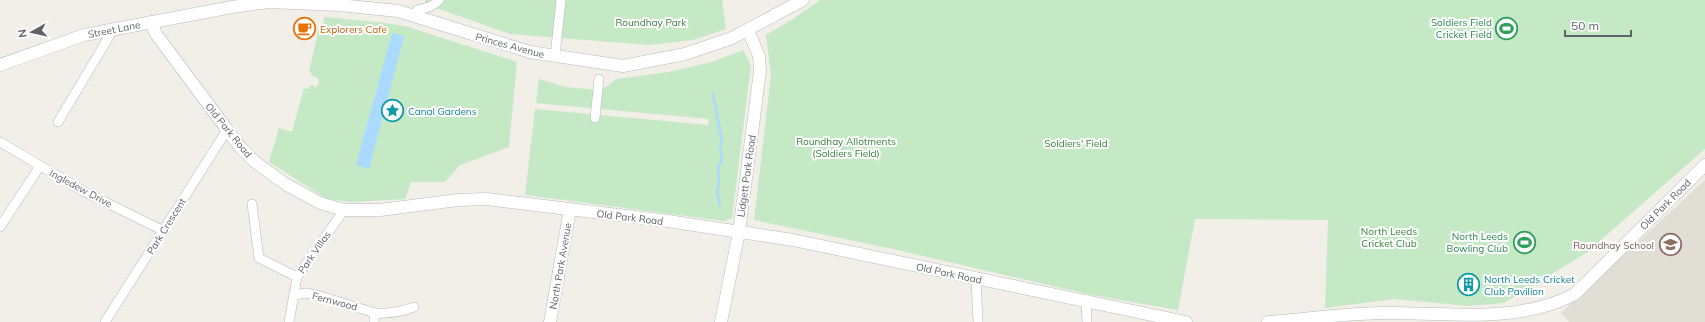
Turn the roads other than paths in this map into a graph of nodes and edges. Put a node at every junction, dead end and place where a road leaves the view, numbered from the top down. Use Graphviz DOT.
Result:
graph roads {
  1 [pos="439,0"];
  2 [pos="561,0"];
  3 [pos="803,0"];
  4 [pos="298,1"];
  5 [pos="231,3"];
  6 [pos="339,3"];
  7 [pos="417,10"];
  8 [pos="151,22"];
  9 [pos="113,30"];
  10 [pos="748,30"];
  11 [pos="556,56"];
  12 [pos="0,65"];
  13 [pos="599,79"];
  14 [pos="595,118"];
  15 [pos="58,122"];
  16 [pos="227,130"];
  17 [pos="0,142"];
  18 [pos="1705,165"];
  19 [pos="40,166"];
  20 [pos="252,204"];
  21 [pos="570,209"];
  22 [pos="344,210"];
  23 [pos="0,227"];
  24 [pos="164,231"];
  25 [pos="739,232"];
  26 [pos="297,277"];
  27 [pos="976,278"];
  28 [pos="294,295"];
  29 [pos="1086,300"];
  30 [pos="414,307"];
  31 [pos="374,317"];
  32 [pos="1322,320"];
  33 [pos="1489,320"];
  34 [pos="105,322"];
  35 [pos="289,322"];
  36 [pos="550,322"];
  37 [pos="722,322"];
  38 [pos="978,322"];
  39 [pos="1087,322"];
  40 [pos="1186,322"];
  41 [pos="1268,322"];
  1 -- 7 [label="street"];
  2 -- 11 [label="street"];
  3 -- 10 [label="street, Princes Avenue"];
  4 -- 5 [label="street, Princes Avenue"];
  4 -- 6 [label="street, Princes Avenue"];
  5 -- 8 [label="street, Street Lane"];
  6 -- 11 [label="street, Princes Avenue"];
  8 -- 9 [label="street, Street Lane"];
  8 -- 16 [label="street, Old Park Road"];
  9 -- 12 [label="street, Street Lane"];
  9 -- 15 [label="street"];
  10 -- 11 [label="street, Princes Avenue"];
  10 -- 25 [label="street, Lidgett Park Road"];
  13 -- 14 [label="street"];
  16 -- 22 [label="street, Old Park Road"];
  16 -- 24 [label="street, Park Crescent"];
  17 -- 19 [label="street, Ingledew Drive"];
  18 -- 33 [label="street, Old Park Road"];
  19 -- 23 [label="street"];
  19 -- 24 [label="street, Ingledew Drive"];
  20 -- 26 [label="street"];
  21 -- 22 [label="street, Old Park Road"];
  21 -- 25 [label="street, Old Park Road"];
  21 -- 36 [label="street, North Park Avenue"];
  22 -- 26 [label="street, Park Villas"];
  24 -- 34 [label="street, Park Crescent"];
  25 -- 27 [label="street, Old Park Road"];
  25 -- 37 [label="street, Lidgett Park Road"];
  26 -- 28 [label="street, Park Villas"];
  27 -- 29 [label="street, Old Park Road"];
  27 -- 38 [label="street"];
  28 -- 31 [label="street, Fernwood"];
  28 -- 35 [label="street, Park Villas"];
  29 -- 39 [label="street"];
  29 -- 40 [label="street, Old Park Road"];
  30 -- 31 [label="street, Fernwood"];
  32 -- 33 [label="street, Old Park Road"];
  32 -- 41 [label="street, Old Park Road"];
}
